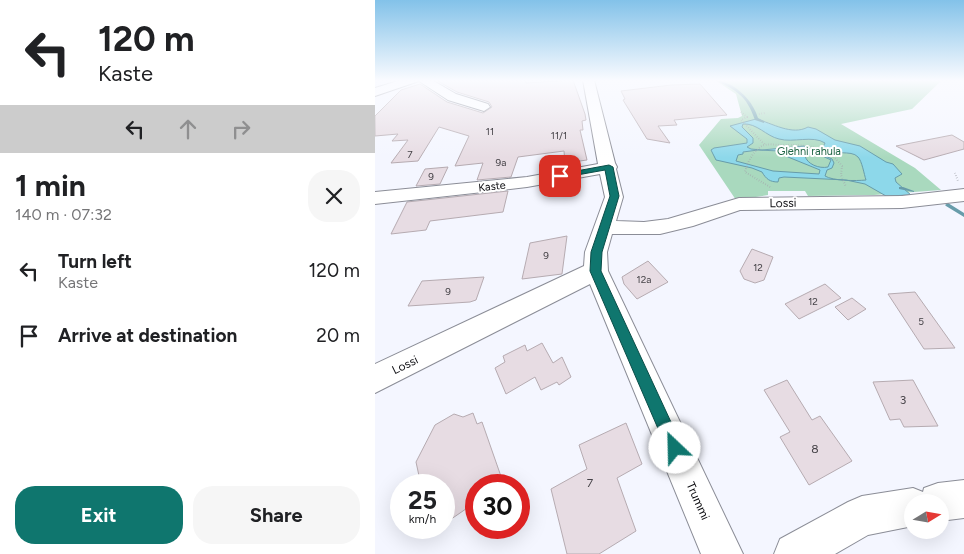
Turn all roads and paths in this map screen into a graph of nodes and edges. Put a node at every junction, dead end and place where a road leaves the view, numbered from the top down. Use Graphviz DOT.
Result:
graph roads {
  1 [pos="480,106"];
  2 [pos="594,106"];
  3 [pos="484,107"];
  4 [pos="741,112"];
  5 [pos="752,114"];
  6 [pos="759,114"];
  7 [pos="765,114"];
  8 [pos="745,115"];
  9 [pos="765,145"];
  10 [pos="609,167"];
  11 [pos="844,182"];
  12 [pos="964,195"];
  13 [pos="375,198"];
  14 [pos="778,203"];
  15 [pos="605,227"];
  16 [pos="596,271"];
  17 [pos="375,379"];
  18 [pos="964,499"];
  19 [pos="949,501"];
  20 [pos="904,509"];
  21 [pos="722,554"];
  22 [pos="795,554"];
  1 -- 3 [label="street"];
  2 -- 10 [label="street, Trummi"];
  4 -- 8 [label="path"];
  5 -- 8 [label="path"];
  6 -- 7 [label="path"];
  8 -- 9 [label="path"];
  9 -- 11 [label="path"];
  9 -- 14 [label="path"];
  10 -- 13 [label="street, Kaste"];
  10 -- 15 [label="street, Trummi"];
  12 -- 14 [label="street, Lossi"];
  14 -- 15 [label="street, Lossi"];
  15 -- 16 [label="street, Trummi"];
  16 -- 17 [label="street, Lossi"];
  16 -- 21 [label="street, Trummi"];
  18 -- 19 [label="street"];
  20 -- 22 [label="street"];
}
